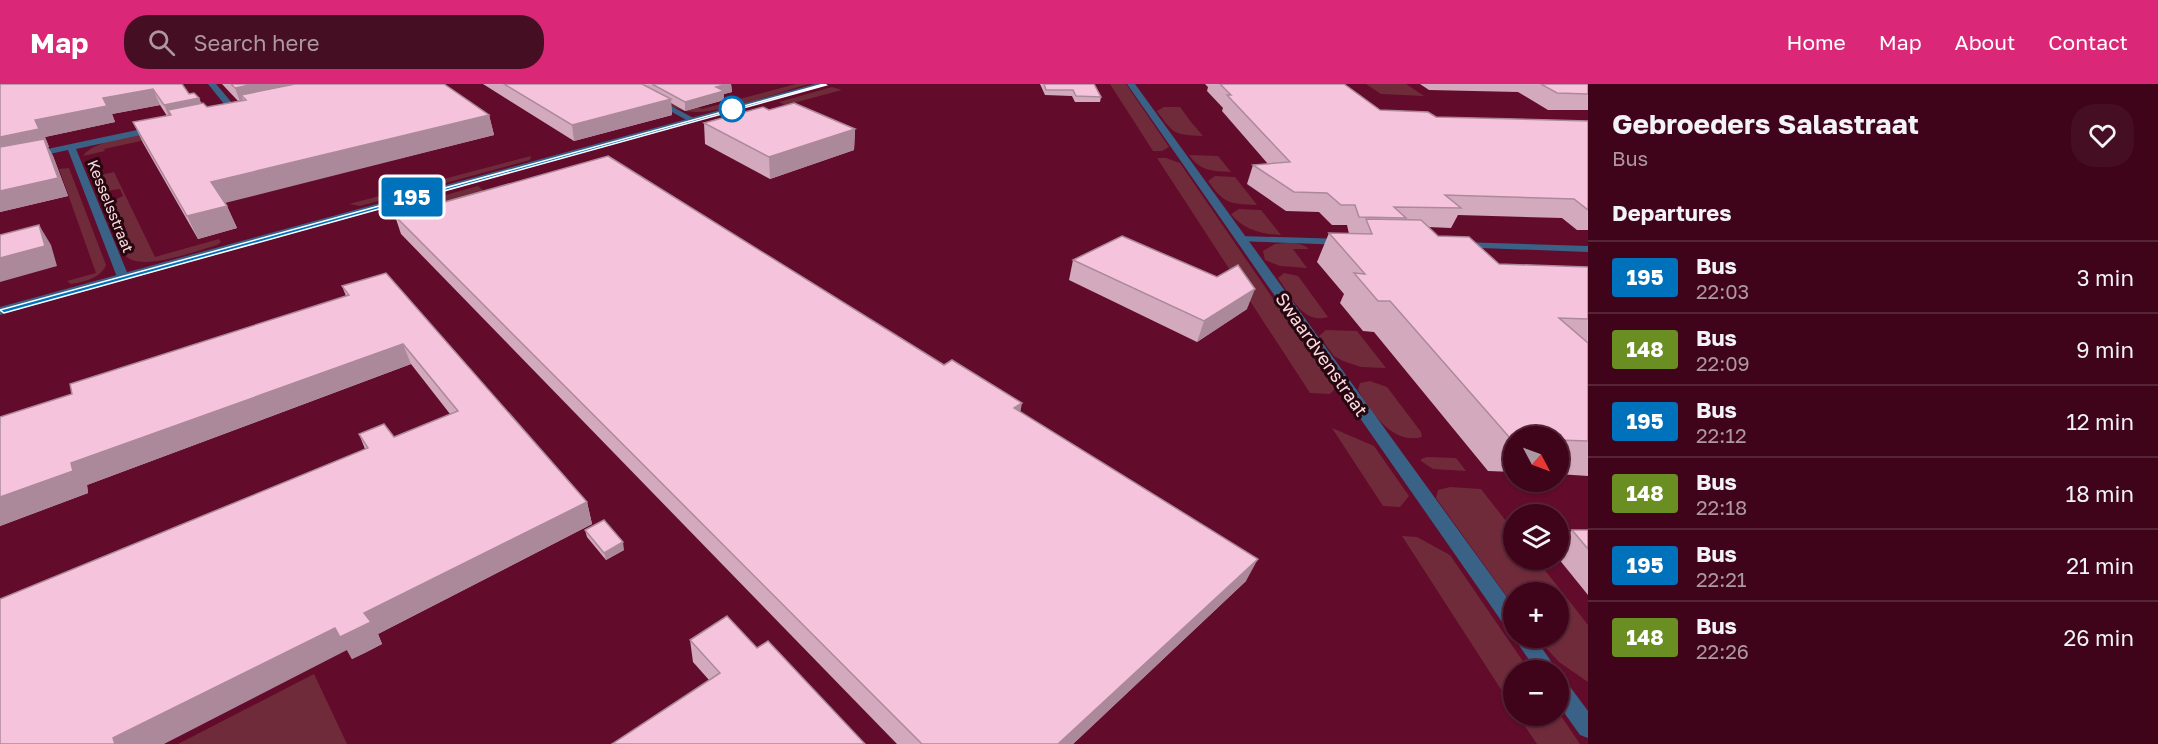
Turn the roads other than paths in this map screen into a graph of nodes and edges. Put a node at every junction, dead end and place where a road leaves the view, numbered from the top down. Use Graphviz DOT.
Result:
graph roads {
  1 [pos="212,84"];
  2 [pos="625,84"];
  3 [pos="824,84"];
  4 [pos="1131,84"];
  5 [pos="248,110"];
  6 [pos="236,113"];
  7 [pos="225,115"];
  8 [pos="693,120"];
  9 [pos="170,126"];
  10 [pos="71,147"];
  11 [pos="0,162"];
  12 [pos="1240,239"];
  13 [pos="1356,242"];
  14 [pos="1449,245"];
  15 [pos="1588,249"];
  16 [pos="123,277"];
  17 [pos="0,310"];
  18 [pos="1503,608"];
  19 [pos="1569,700"];
  20 [pos="1585,720"];
  1 -- 6 [label="lane"];
  2 -- 8 [label="street"];
  3 -- 8 [label="street"];
  4 -- 12 [label="street, Swaardvenstraat"];
  5 -- 6 [label="street"];
  6 -- 7 [label="street"];
  8 -- 16 [label="street"];
  9 -- 10 [label="street"];
  10 -- 11 [label="street"];
  10 -- 16 [label="street, Kesselsstraat"];
  12 -- 13 [label="street"];
  12 -- 18 [label="street, Swaardvenstraat"];
  14 -- 15 [label="street"];
  16 -- 17 [label="street"];
  19 -- 20 [label="street"];
}
